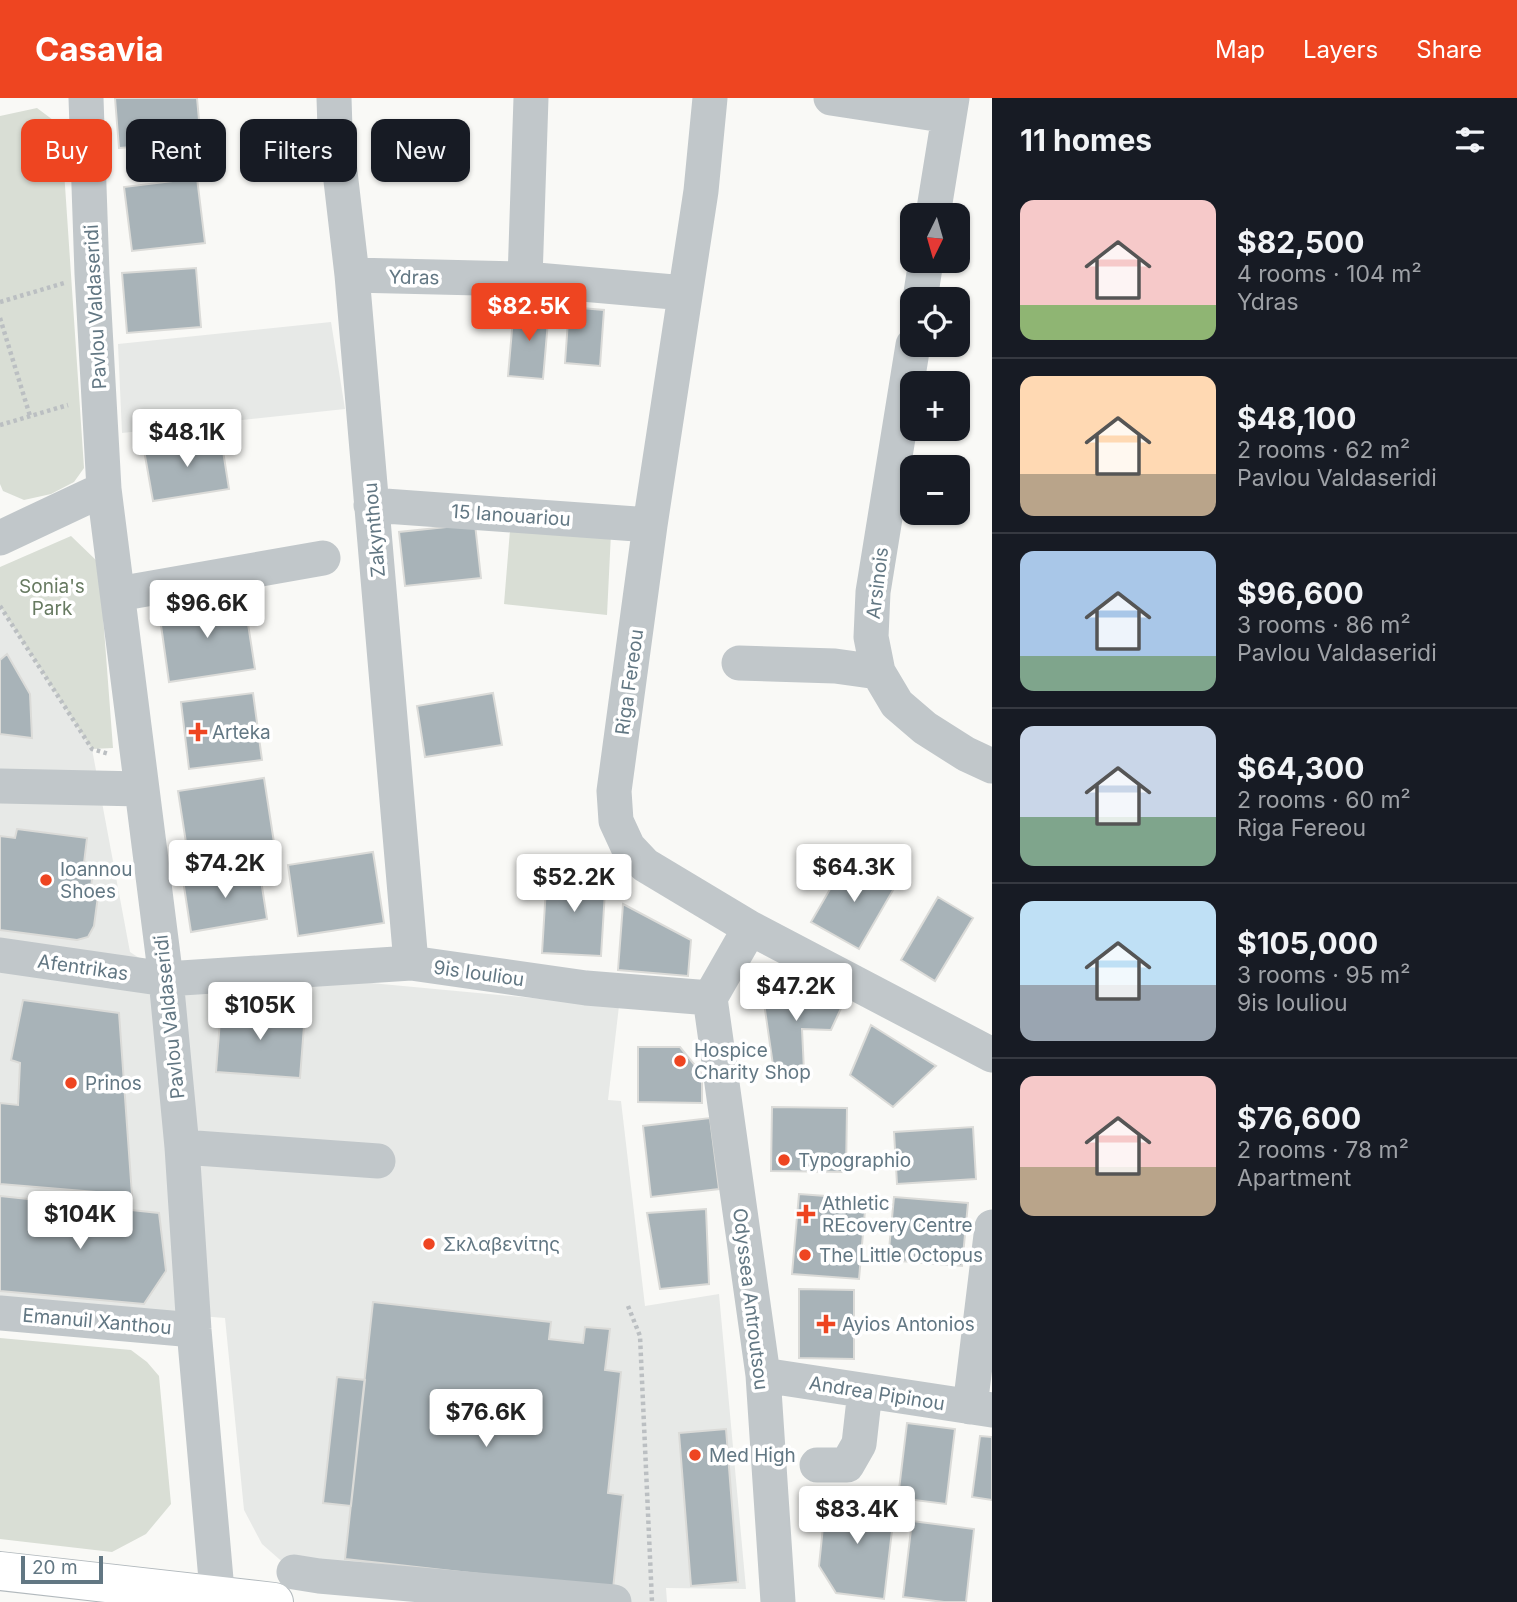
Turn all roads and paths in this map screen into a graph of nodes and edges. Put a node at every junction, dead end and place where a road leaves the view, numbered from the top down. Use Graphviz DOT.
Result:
graph roads {
  1 [pos="86,98"];
  2 [pos="334,98"];
  3 [pos="531,98"];
  4 [pos="710,98"];
  5 [pos="831,98"];
  6 [pos="951,107"];
  7 [pos="935,203"];
  8 [pos="92,274"];
  9 [pos="352,275"];
  10 [pos="525,279"];
  11 [pos="685,293"];
  12 [pos="0,302"];
  13 [pos="0,318"];
  14 [pos="911,357"];
  15 [pos="99,396"];
  16 [pos="30,416"];
  17 [pos="0,425"];
  18 [pos="104,489"];
  19 [pos="371,505"];
  20 [pos="650,525"];
  21 [pos="0,538"];
  22 [pos="323,558"];
  23 [pos="118,594"];
  24 [pos="0,606"];
  25 [pos="740,663"];
  26 [pos="878,671"];
  27 [pos="992,766"];
  28 [pos="141,776"];
  29 [pos="0,786"];
  30 [pos="750,928"];
  31 [pos="0,955"];
  32 [pos="411,963"];
  33 [pos="166,979"];
  34 [pos="710,998"];
  35 [pos="992,1055"];
  36 [pos="183,1147"];
  37 [pos="378,1161"];
  38 [pos="992,1227"];
  39 [pos="628,1306"];
  40 [pos="0,1313"];
  41 [pos="194,1329"];
  42 [pos="763,1375"];
  43 [pos="865,1391"];
  44 [pos="981,1408"];
  45 [pos="817,1465"];
  46 [pos="0,1571"];
  47 [pos="284,1587"];
  48 [pos="218,1599"];
  49 [pos="614,1602"];
  50 [pos="652,1602"];
  51 [pos="778,1602"];
  1 -- 8 [label="street, Pavlou Valdaseridi"];
  2 -- 9 [label="street, Zakynthou"];
  3 -- 10 [label="street"];
  4 -- 11 [label="street, Riga Fereou"];
  5 -- 6 [label="street"];
  6 -- 7 [label="street"];
  8 -- 12 [label="path"];
  8 -- 15 [label="street, Pavlou Valdaseridi"];
  9 -- 10 [label="street, Ydras"];
  9 -- 19 [label="street, Zakynthou"];
  10 -- 11 [label="street, Ydras"];
  11 -- 20 [label="street, Riga Fereou"];
  13 -- 16 [label="path"];
  14 -- 26 [label="street, Arsinois"];
  15 -- 16 [label="path"];
  15 -- 18 [label="street, Pavlou Valdaseridi"];
  16 -- 17 [label="path"];
  18 -- 21 [label="street"];
  18 -- 23 [label="street, Pavlou Valdaseridi"];
  19 -- 20 [label="street, 15 Ianouariou"];
  19 -- 32 [label="street, Zakynthou"];
  20 -- 30 [label="street, Riga Fereou"];
  22 -- 23 [label="street"];
  23 -- 28 [label="street, Pavlou Valdaseridi"];
  24 -- 28 [label="path"];
  25 -- 26 [label="street"];
  26 -- 27 [label="street, Arsinois"];
  28 -- 29 [label="street"];
  28 -- 33 [label="street, Pavlou Valdaseridi"];
  30 -- 34 [label="street"];
  30 -- 35 [label="street, Riga Fereou"];
  31 -- 33 [label="street, Afentrikas"];
  32 -- 33 [label="street, 9is Iouliou"];
  32 -- 34 [label="street, 9is Iouliou"];
  33 -- 36 [label="street, Pavlou Valdaseridi"];
  34 -- 42 [label="street, Odyssea Antroutsou"];
  36 -- 37 [label="street"];
  36 -- 41 [label="street, Pavlou Valdaseridi"];
  38 -- 44 [label="street"];
  39 -- 50 [label="path"];
  40 -- 41 [label="street, Emanuil Xanthou"];
  41 -- 48 [label="street, Pavlou Valdaseridi"];
  42 -- 43 [label="street, Andrea Pipinou"];
  42 -- 51 [label="street, Odyssea Antroutsou"];
  43 -- 44 [label="street, Andrea Pipinou"];
  43 -- 45 [label="street"];
  46 -- 48 [label="main road"];
  47 -- 48 [label="main road"];
  47 -- 49 [label="street"];
}
